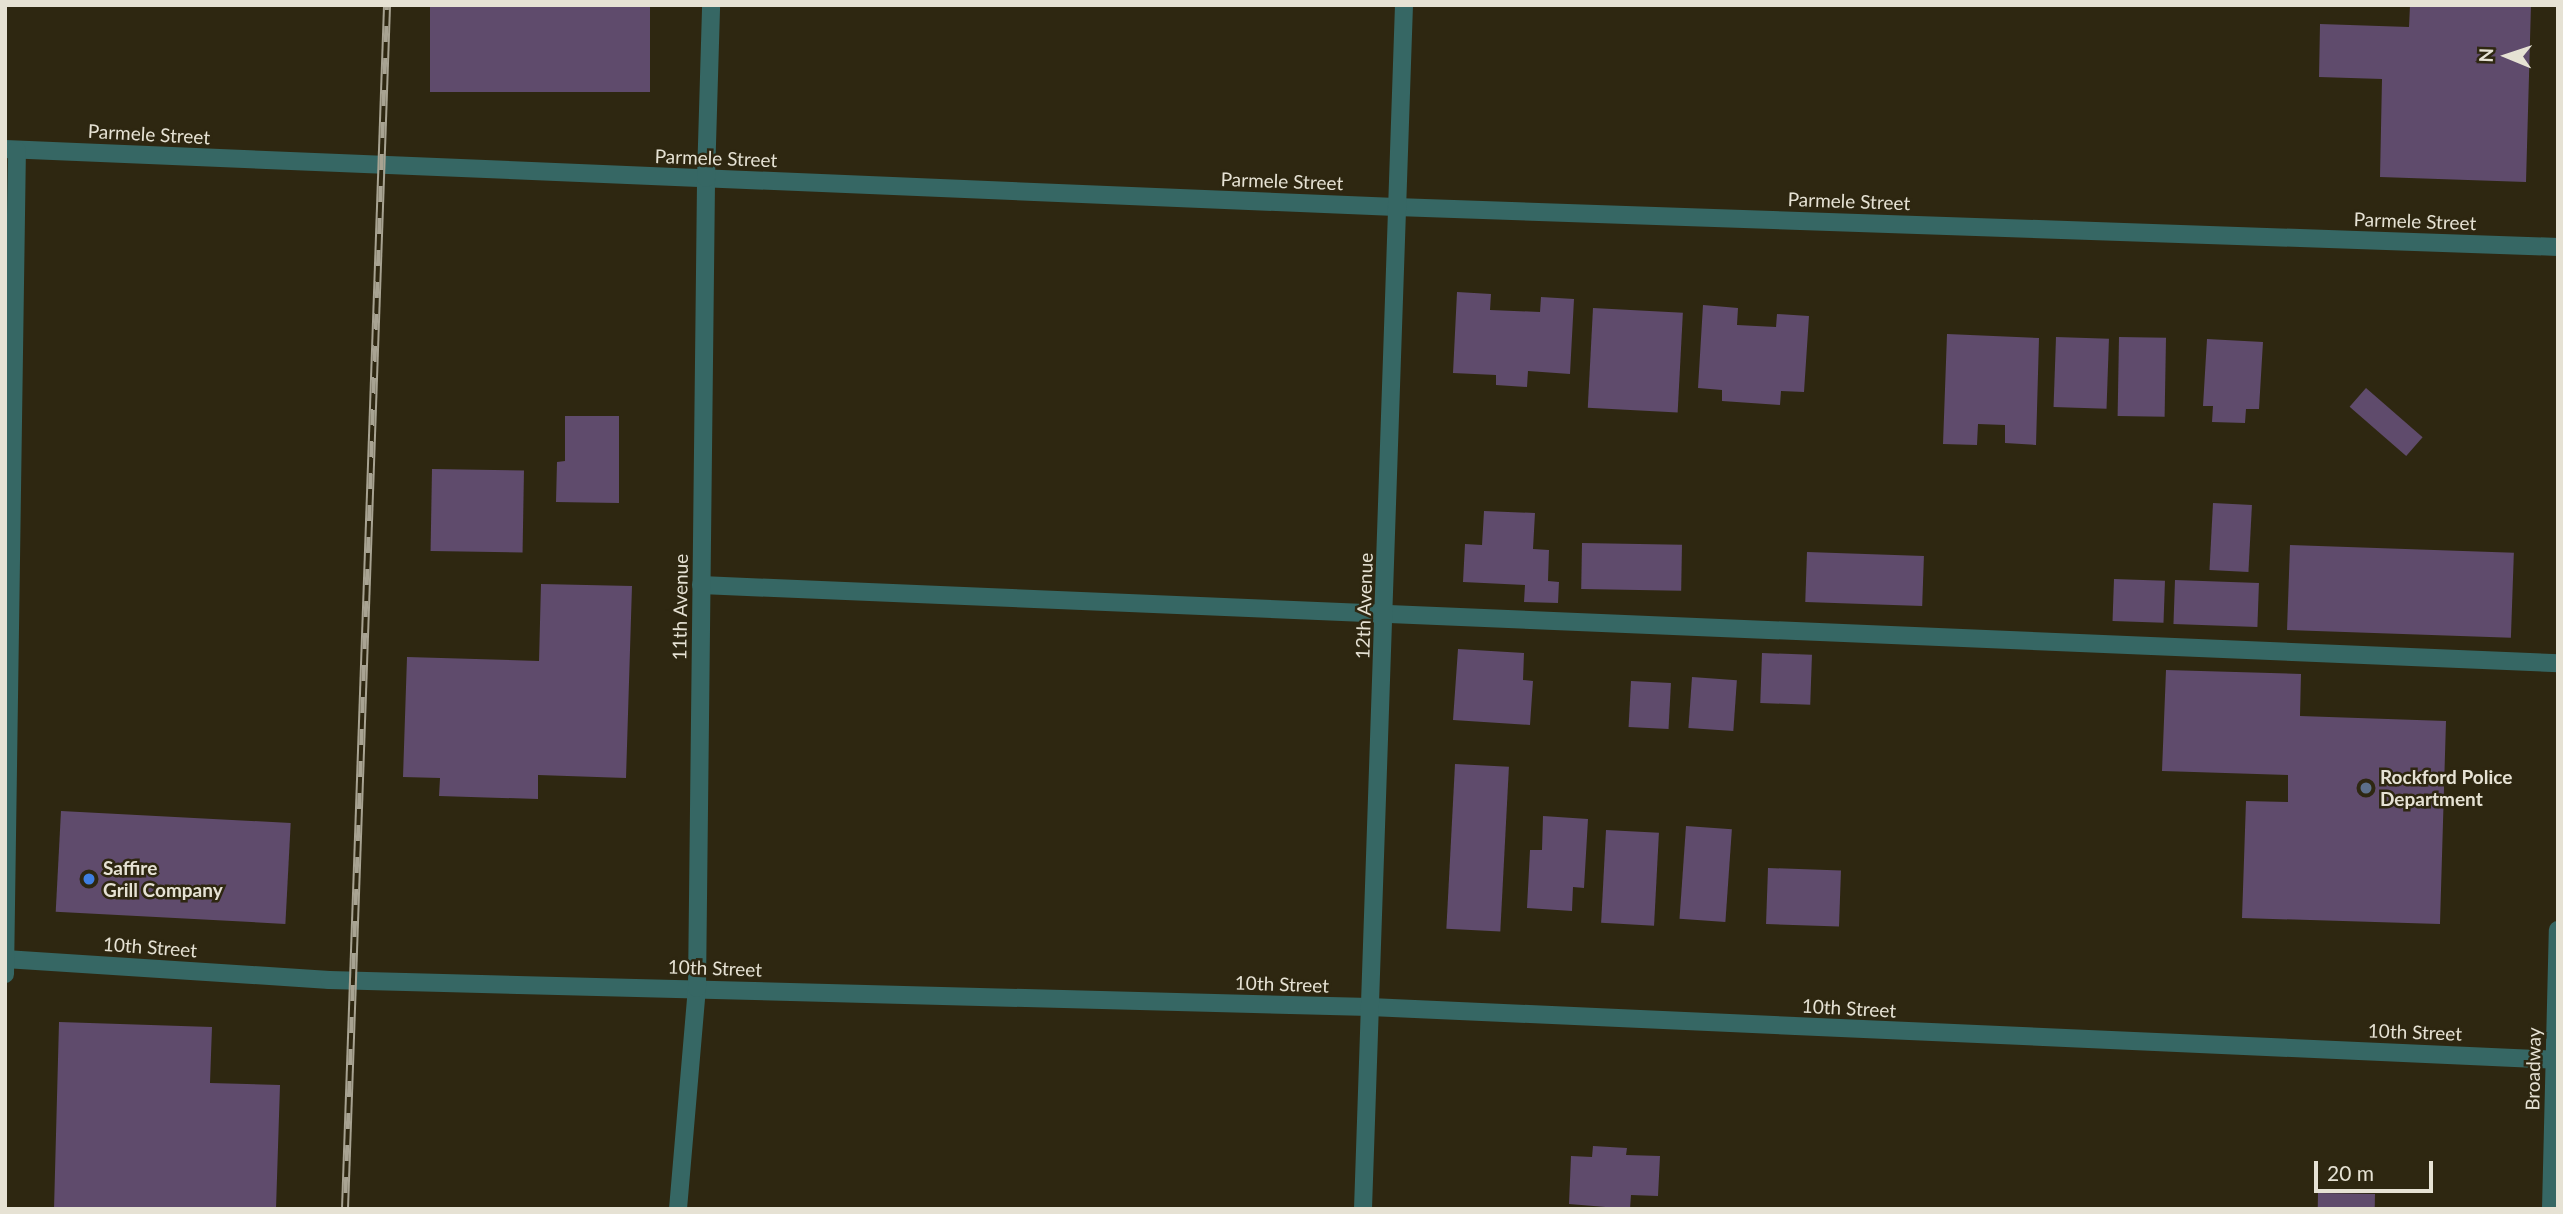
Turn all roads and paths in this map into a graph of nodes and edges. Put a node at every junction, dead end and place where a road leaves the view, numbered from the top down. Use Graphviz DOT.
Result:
graph roads {
  1 [pos="711,5"];
  2 [pos="1404,5"];
  3 [pos="11,149"];
  4 [pos="706,178"];
  5 [pos="1396,206"];
  6 [pos="2558,247"];
  7 [pos="701,585"];
  8 [pos="1385,611"];
  9 [pos="2558,663"];
  10 [pos="2558,930"];
  11 [pos="6,959"];
  12 [pos="5,974"];
  13 [pos="696,988"];
  14 [pos="1370,1007"];
  15 [pos="2556,1060"];
  16 [pos="678,1209"];
  17 [pos="1363,1209"];
  18 [pos="2551,1209"];
  1 -- 4 [label="street, 11th Avenue"];
  2 -- 5 [label="street, 12th Avenue"];
  3 -- 4 [label="street, Parmele Street"];
  3 -- 11 [label="street"];
  4 -- 5 [label="street, Parmele Street"];
  4 -- 7 [label="street, 11th Avenue"];
  5 -- 6 [label="street, Parmele Street"];
  5 -- 8 [label="street, 12th Avenue"];
  7 -- 8 [label="street"];
  7 -- 13 [label="street, 11th Avenue"];
  8 -- 9 [label="street"];
  8 -- 14 [label="street, 12th Avenue"];
  10 -- 15 [label="street, Broadway"];
  11 -- 12 [label="street"];
  11 -- 13 [label="street, 10th Street"];
  13 -- 14 [label="street, 10th Street"];
  13 -- 16 [label="street, 11th Avenue"];
  14 -- 15 [label="street, 10th Street"];
  14 -- 17 [label="street, 12th Avenue"];
  15 -- 18 [label="street, Broadway"];
}
